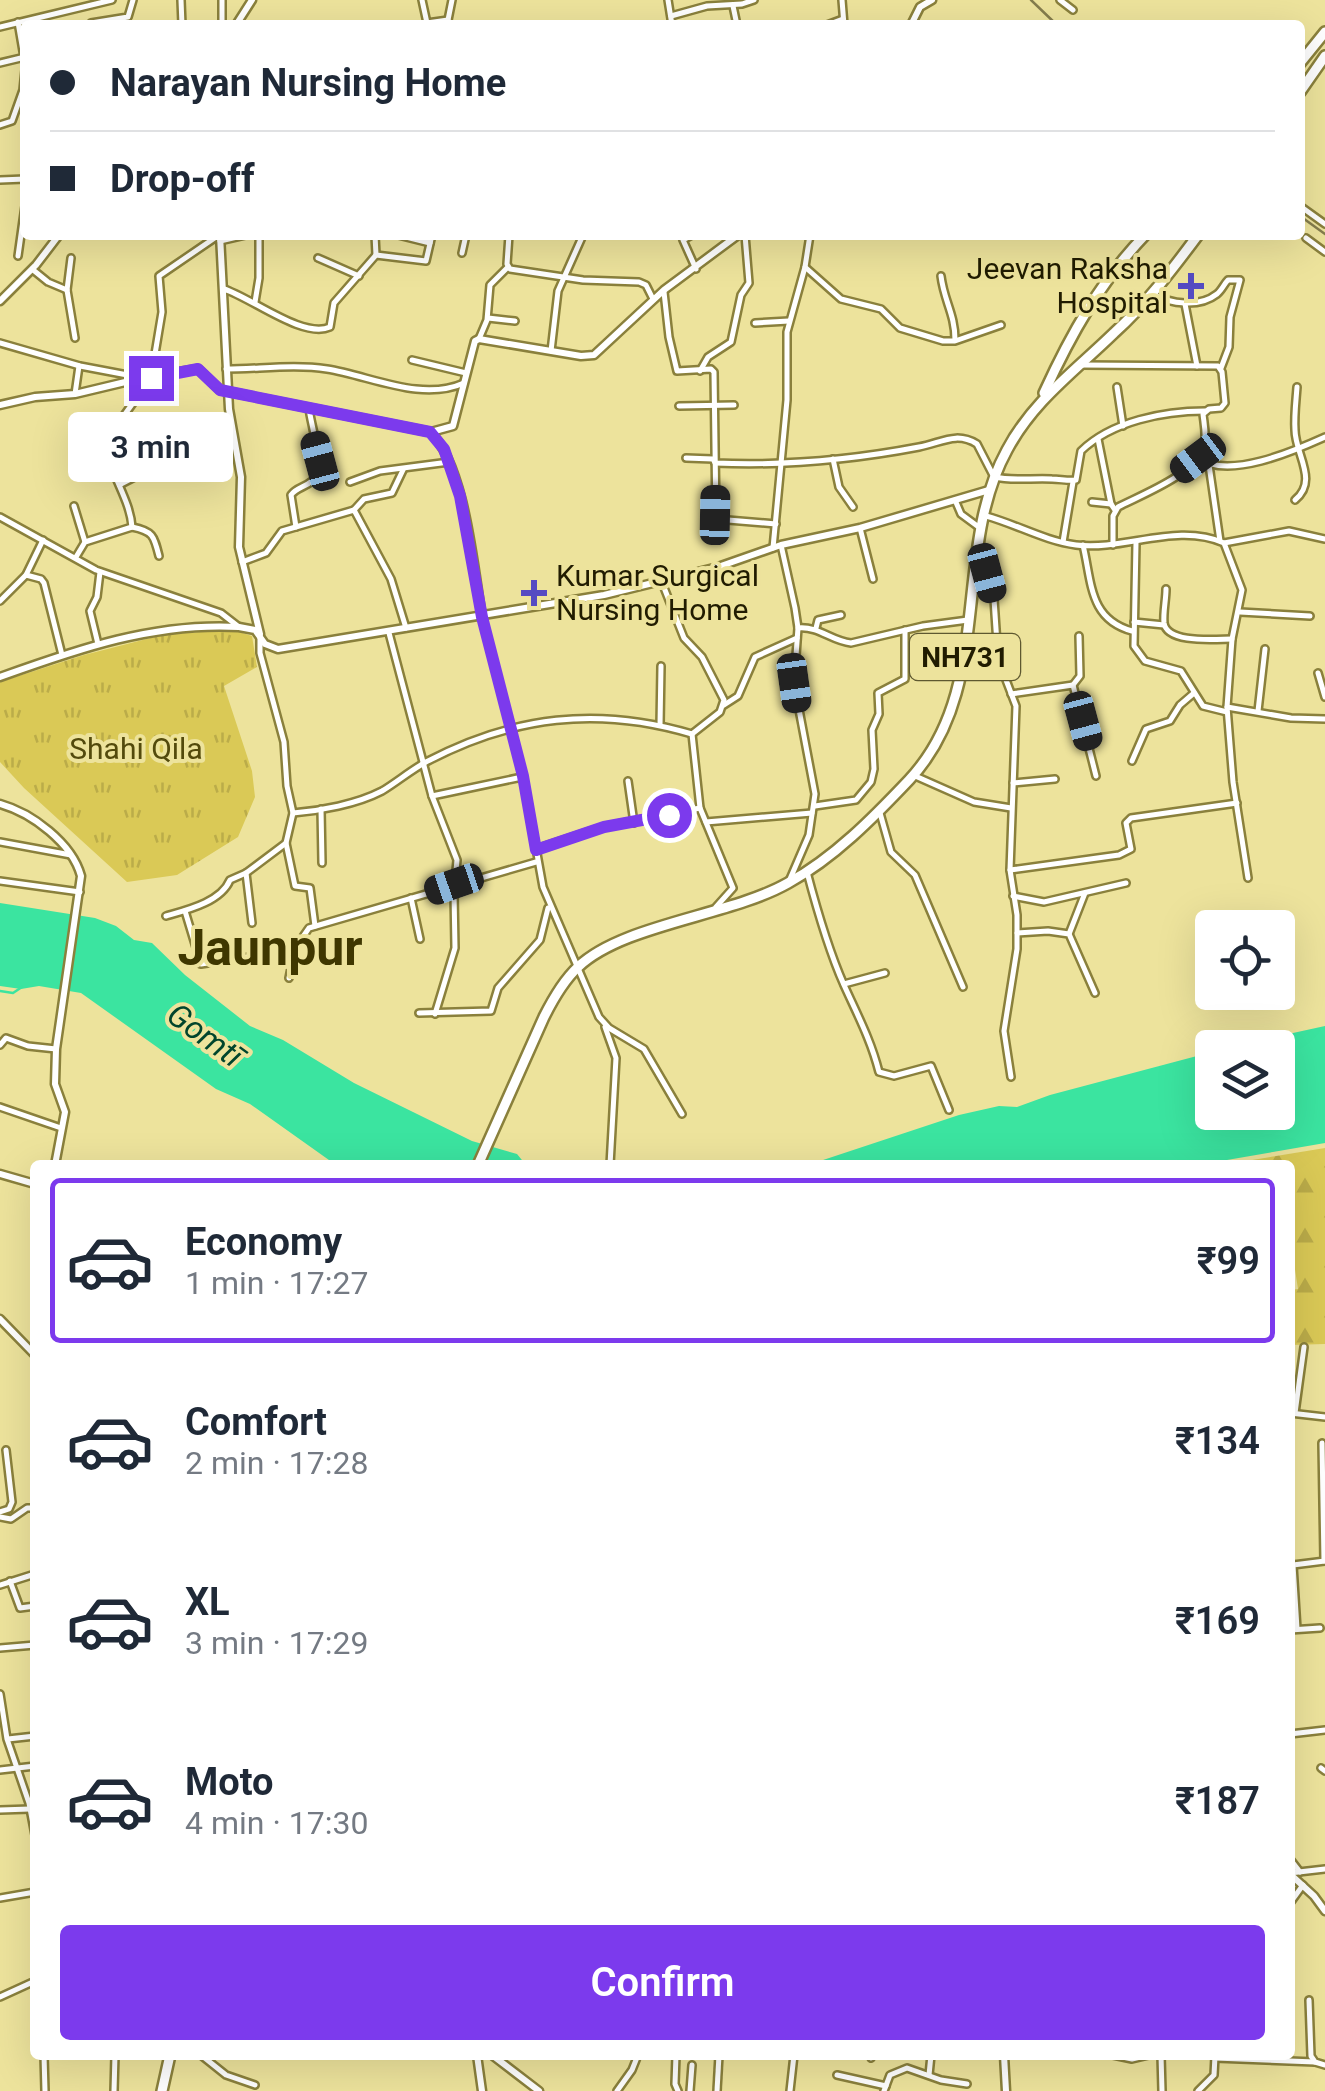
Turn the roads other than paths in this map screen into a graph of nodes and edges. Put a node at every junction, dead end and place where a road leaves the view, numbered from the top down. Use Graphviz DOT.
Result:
graph roads {
  1 [pos="112,0"];
  2 [pos="133,0"];
  3 [pos="668,0"];
  4 [pos="751,0"];
  5 [pos="932,0"];
  6 [pos="1060,0"];
  7 [pos="720,3"];
  8 [pos="733,6"];
  9 [pos="1073,10"];
  10 [pos="671,16"];
  11 [pos="27,20"];
  12 [pos="110,20"];
  13 [pos="671,20"];
  14 [pos="736,20"];
  15 [pos="914,20"];
  16 [pos="18,22"];
  17 [pos="0,27"];
  18 [pos="1325,32"];
  19 [pos="20,34"];
  20 [pos="1325,56"];
  21 [pos="1305,57"];
  22 [pos="1305,84"];
  23 [pos="20,98"];
  24 [pos="0,125"];
  25 [pos="1306,238"];
  26 [pos="20,240"];
  27 [pos="55,240"];
  28 [pos="215,240"];
  29 [pos="220,240"];
  30 [pos="258,240"];
  31 [pos="375,240"];
  32 [pos="431,240"];
  33 [pos="465,240"];
  34 [pos="508,240"];
  35 [pos="581,240"];
  36 [pos="683,240"];
  37 [pos="735,240"];
  38 [pos="743,240"];
  39 [pos="809,240"];
  40 [pos="1141,240"];
  41 [pos="1194,240"];
  42 [pos="1325,252"];
  43 [pos="462,253"];
  44 [pos="376,254"];
  45 [pos="18,256"];
  46 [pos="71,258"];
  47 [pos="318,258"];
  48 [pos="508,267"];
  49 [pos="805,267"];
  50 [pos="32,269"];
  51 [pos="696,270"];
  52 [pos="360,276"];
  53 [pos="940,276"];
  54 [pos="564,278"];
  55 [pos="67,290"];
  56 [pos="224,290"];
  57 [pos="664,290"];
  58 [pos="1152,294"];
  59 [pos="653,300"];
  60 [pos="0,302"];
  61 [pos="255,302"];
  62 [pos="1185,304"];
  63 [pos="488,318"];
  64 [pos="515,321"];
  65 [pos="789,321"];
  66 [pos="754,322"];
  67 [pos="1002,325"];
  68 [pos="75,338"];
  69 [pos="479,339"];
  70 [pos="955,341"];
  71 [pos="0,342"];
  72 [pos="551,351"];
  73 [pos="412,360"];
  74 [pos="1079,365"];
  75 [pos="79,366"];
  76 [pos="1197,366"];
  77 [pos="1221,368"];
  78 [pos="226,369"];
  79 [pos="700,370"];
  80 [pos="466,373"];
  81 [pos="146,378"];
  82 [pos="464,382"];
  83 [pos="1117,387"];
  84 [pos="1297,387"];
  85 [pos="227,392"];
  86 [pos="75,394"];
  87 [pos="1041,400"];
  88 [pos="0,404"];
  89 [pos="734,405"];
  90 [pos="679,406"];
  91 [pos="715,406"];
  92 [pos="310,408"];
  93 [pos="1205,411"];
  94 [pos="1123,426"];
  95 [pos="430,432"];
  96 [pos="1325,437"];
  97 [pos="233,439"];
  98 [pos="1098,439"];
  99 [pos="1298,449"];
  100 [pos="686,458"];
  101 [pos="1198,458"];
  102 [pos="833,459"];
  103 [pos="448,462"];
  104 [pos="715,463"];
  105 [pos="780,466"];
  106 [pos="1209,466"];
  107 [pos="403,470"];
  108 [pos="994,477"];
  109 [pos="350,482"];
  110 [pos="1072,482"];
  111 [pos="121,484"];
  112 [pos="989,490"];
  113 [pos="954,498"];
  114 [pos="1295,500"];
  115 [pos="1092,502"];
  116 [pos="74,506"];
  117 [pos="852,506"];
  118 [pos="1113,507"];
  119 [pos="354,510"];
  120 [pos="983,516"];
  121 [pos="0,517"];
  122 [pos="776,524"];
  123 [pos="296,526"];
  124 [pos="132,527"];
  125 [pos="860,528"];
  126 [pos="980,528"];
  127 [pos="1325,539"];
  128 [pos="43,540"];
  129 [pos="85,542"];
  130 [pos="1063,542"];
  131 [pos="1222,542"];
  132 [pos="1136,543"];
  133 [pos="1112,544"];
  134 [pos="1084,545"];
  135 [pos="777,547"];
  136 [pos="978,550"];
  137 [pos="159,556"];
  138 [pos="76,557"];
  139 [pos="242,562"];
  140 [pos="100,572"];
  141 [pos="26,575"];
  142 [pos="873,579"];
  143 [pos="661,580"];
  144 [pos="1166,589"];
  145 [pos="0,601"];
  146 [pos="1240,612"];
  147 [pos="841,616"];
  148 [pos="1310,616"];
  149 [pos="482,617"];
  150 [pos="970,619"];
  151 [pos="1134,622"];
  152 [pos="1164,625"];
  153 [pos="240,627"];
  154 [pos="406,628"];
  155 [pos="798,628"];
  156 [pos="816,628"];
  157 [pos="905,630"];
  158 [pos="1132,631"];
  159 [pos="389,632"];
  160 [pos="260,635"];
  161 [pos="1080,636"];
  162 [pos="796,638"];
  163 [pos="1232,639"];
  164 [pos="98,644"];
  165 [pos="1266,649"];
  166 [pos="62,655"];
  167 [pos="661,666"];
  168 [pos="1318,673"];
  169 [pos="0,677"];
  170 [pos="1073,685"];
  171 [pos="1194,693"];
  172 [pos="1011,694"];
  173 [pos="1325,698"];
  174 [pos="724,704"];
  175 [pos="1228,710"];
  176 [pos="1258,711"];
  177 [pos="1325,719"];
  178 [pos="660,725"];
  179 [pos="512,728"];
  180 [pos="692,734"];
  181 [pos="1132,760"];
  182 [pos="425,762"];
  183 [pos="913,775"];
  184 [pos="523,776"];
  185 [pos="1096,776"];
  186 [pos="1055,779"];
  187 [pos="628,781"];
  188 [pos="1012,783"];
  189 [pos="432,796"];
  190 [pos="1237,803"];
  191 [pos="0,804"];
  192 [pos="700,808"];
  193 [pos="1011,808"];
  194 [pos="321,809"];
  195 [pos="813,809"];
  196 [pos="879,810"];
  197 [pos="293,812"];
  198 [pos="706,822"];
  199 [pos="634,823"];
  200 [pos="0,842"];
  201 [pos="286,843"];
  202 [pos="536,850"];
  203 [pos="72,855"];
  204 [pos="538,861"];
  205 [pos="322,863"];
  206 [pos="1010,870"];
  207 [pos="807,872"];
  208 [pos="246,873"];
  209 [pos="1248,878"];
  210 [pos="0,880"];
  211 [pos="1126,883"];
  212 [pos="454,884"];
  213 [pos="788,884"];
  214 [pos="80,892"];
  215 [pos="1085,893"];
  216 [pos="1014,896"];
  217 [pos="410,897"];
  218 [pos="549,905"];
  219 [pos="185,911"];
  220 [pos="709,914"];
  221 [pos="166,916"];
  222 [pos="252,923"];
  223 [pos="315,926"];
  224 [pos="1017,933"];
  225 [pos="1068,934"];
  226 [pos="420,940"];
  227 [pos="261,955"];
  228 [pos="577,967"];
  229 [pos="885,973"];
  230 [pos="289,978"];
  231 [pos="844,984"];
  232 [pos="963,988"];
  233 [pos="1095,993"];
  234 [pos="419,1014"];
  235 [pos="435,1014"];
  236 [pos="604,1024"];
  237 [pos="0,1045"];
  238 [pos="56,1049"];
  239 [pos="1011,1078"];
  240 [pos="0,1107"];
  241 [pos="950,1110"];
  242 [pos="682,1114"];
  243 [pos="64,1129"];
  244 [pos="56,1160"];
  245 [pos="480,1160"];
  246 [pos="610,1160"];
  247 [pos="0,1174"];
  248 [pos="30,1183"];
  249 [pos="0,1320"];
  250 [pos="1304,1347"];
  251 [pos="30,1350"];
  252 [pos="1295,1359"];
  253 [pos="1302,1360"];
  254 [pos="1295,1397"];
  255 [pos="1295,1413"];
  256 [pos="1325,1417"];
  257 [pos="1322,1443"];
  258 [pos="6,1450"];
  259 [pos="1324,1493"];
  260 [pos="30,1508"];
  261 [pos="0,1514"];
  262 [pos="1324,1530"];
  263 [pos="1325,1561"];
  264 [pos="1295,1565"];
  265 [pos="30,1575"];
  266 [pos="10,1581"];
  267 [pos="0,1585"];
  268 [pos="30,1607"];
  269 [pos="1320,1628"];
  270 [pos="1295,1630"];
  271 [pos="30,1645"];
  272 [pos="0,1648"];
  273 [pos="0,1694"];
  274 [pos="1325,1730"];
  275 [pos="1295,1733"];
  276 [pos="30,1737"];
  277 [pos="7,1739"];
  278 [pos="30,1767"];
  279 [pos="17,1768"];
  280 [pos="0,1770"];
  281 [pos="30,1802"];
  282 [pos="30,1805"];
  283 [pos="0,1810"];
  284 [pos="1295,1866"];
  285 [pos="1325,1869"];
  286 [pos="1295,1872"];
  287 [pos="1300,1872"];
  288 [pos="1295,1878"];
  289 [pos="1303,1885"];
  290 [pos="30,1893"];
  291 [pos="1295,1896"];
  292 [pos="0,1898"];
  293 [pos="1325,1911"];
  294 [pos="30,1983"];
  295 [pos="0,1997"];
  296 [pos="1309,2000"];
  297 [pos="44,2060"];
  298 [pos="115,2060"];
  299 [pos="169,2060"];
  300 [pos="207,2060"];
  301 [pos="478,2060"];
  302 [pos="499,2060"];
  303 [pos="636,2060"];
  304 [pos="676,2060"];
  305 [pos="719,2060"];
  306 [pos="793,2060"];
  307 [pos="931,2060"];
  308 [pos="1004,2060"];
  309 [pos="1160,2060"];
  310 [pos="1215,2060"];
  311 [pos="1275,2060"];
  312 [pos="1315,2062"];
  313 [pos="692,2064"];
  314 [pos="1325,2065"];
  315 [pos="837,2074"];
  316 [pos="928,2075"];
  317 [pos="967,2084"];
  318 [pos="255,2085"];
  319 [pos="885,2089"];
  320 [pos="45,2091"];
  321 [pos="114,2091"];
  322 [pos="162,2091"];
  323 [pos="482,2091"];
  324 [pos="539,2091"];
  325 [pos="617,2091"];
  326 [pos="678,2091"];
  327 [pos="690,2091"];
  328 [pos="717,2091"];
  329 [pos="790,2091"];
  330 [pos="1006,2091"];
  331 [pos="1162,2091"];
  332 [pos="1198,2091"];
  1 -- 11 [label="street"];
  2 -- 12 [label="street"];
  3 -- 10 [label="street"];
  4 -- 8 [label="street"];
  5 -- 15 [label="street"];
  6 -- 9 [label="street"];
  7 -- 8 [label="street"];
  7 -- 10 [label="street"];
  8 -- 14 [label="street"];
  10 -- 13 [label="street"];
  16 -- 17 [label="street"];
  16 -- 19 [label="street"];
  18 -- 21 [label="highway"];
  20 -- 22 [label="highway"];
  23 -- 24 [label="street"];
  25 -- 42 [label="street"];
  26 -- 45 [label="street"];
  27 -- 50 [label="street"];
  28 -- 81 [label="street"];
  29 -- 56 [label="street"];
  30 -- 61 [label="street"];
  31 -- 44 [label="street"];
  32 -- 44 [label="street"];
  33 -- 43 [label="street"];
  34 -- 48 [label="street"];
  35 -- 54 [label="street"];
  36 -- 51 [label="street"];
  37 -- 51 [label="street"];
  38 -- 79 [label="street"];
  39 -- 49 [label="street"];
  40 -- 87 [label="highway, NH731"];
  41 -- 58 [label="highway, NH731"];
  44 -- 52 [label="street"];
  46 -- 55 [label="street"];
  47 -- 52 [label="street"];
  48 -- 54 [label="street"];
  48 -- 63 [label="street"];
  49 -- 65 [label="street"];
  49 -- 70 [label="street"];
  50 -- 55 [label="street"];
  50 -- 60 [label="street"];
  51 -- 57 [label="street"];
  52 -- 61 [label="street"];
  53 -- 70 [label="street"];
  54 -- 59 [label="street"];
  54 -- 72 [label="street"];
  55 -- 68 [label="street"];
  56 -- 61 [label="street"];
  56 -- 78 [label="street"];
  57 -- 59 [label="street"];
  57 -- 79 [label="street"];
  58 -- 62 [label="street"];
  58 -- 74 [label="highway, NH731"];
  59 -- 72 [label="street"];
  62 -- 76 [label="street"];
  62 -- 77 [label="street"];
  63 -- 64 [label="street"];
  63 -- 69 [label="street"];
  65 -- 66 [label="street"];
  65 -- 105 [label="street"];
  67 -- 70 [label="street"];
  69 -- 72 [label="street"];
  69 -- 80 [label="street"];
  71 -- 75 [label="street"];
  73 -- 80 [label="street"];
  74 -- 76 [label="street"];
  74 -- 87 [label="highway, NH731"];
  75 -- 81 [label="street"];
  75 -- 86 [label="street"];
  76 -- 77 [label="street"];
  77 -- 93 [label="street"];
  78 -- 82 [label="street"];
  78 -- 85 [label="street"];
  79 -- 91 [label="street"];
  80 -- 82 [label="street"];
  81 -- 85 [label="street"];
  81 -- 86 [label="street"];
  81 -- 111 [label="street"];
  82 -- 95 [label="street"];
  83 -- 94 [label="street"];
  84 -- 99 [label="street"];
  85 -- 92 [label="street"];
  85 -- 97 [label="street"];
  86 -- 88 [label="street"];
  87 -- 108 [label="highway, NH731"];
  89 -- 91 [label="street"];
  90 -- 91 [label="street"];
  91 -- 104 [label="street"];
  92 -- 95 [label="street"];
  92 -- 123 [label="street"];
  93 -- 94 [label="street"];
  93 -- 101 [label="street"];
  94 -- 98 [label="street"];
  95 -- 103 [label="street"];
  96 -- 99 [label="street"];
  97 -- 111 [label="street"];
  97 -- 139 [label="street"];
  98 -- 110 [label="street"];
  98 -- 118 [label="street"];
  99 -- 106 [label="street"];
  99 -- 114 [label="street"];
  100 -- 104 [label="street"];
  101 -- 106 [label="street"];
  101 -- 118 [label="street"];
  102 -- 105 [label="street"];
  102 -- 108 [label="street"];
  102 -- 117 [label="street"];
  103 -- 107 [label="street"];
  103 -- 149 [label="street"];
  104 -- 105 [label="street"];
  104 -- 122 [label="street"];
  105 -- 122 [label="street"];
  106 -- 131 [label="street"];
  107 -- 109 [label="street"];
  107 -- 119 [label="street"];
  108 -- 110 [label="street"];
  108 -- 112 [label="highway, NH731"];
  110 -- 130 [label="street"];
  111 -- 124 [label="street"];
  112 -- 113 [label="street"];
  112 -- 120 [label="highway, NH731"];
  113 -- 125 [label="street"];
  113 -- 126 [label="street"];
  115 -- 118 [label="street"];
  116 -- 129 [label="street"];
  118 -- 133 [label="street"];
  119 -- 123 [label="street"];
  119 -- 154 [label="street"];
  120 -- 126 [label="highway, NH731"];
  120 -- 130 [label="street"];
  121 -- 128 [label="street"];
  122 -- 135 [label="street"];
  123 -- 139 [label="street"];
  124 -- 129 [label="street"];
  124 -- 137 [label="street"];
  125 -- 135 [label="street"];
  125 -- 142 [label="street"];
  126 -- 136 [label="highway, NH731"];
  127 -- 131 [label="street"];
  128 -- 138 [label="street"];
  128 -- 141 [label="street"];
  129 -- 138 [label="street"];
  130 -- 134 [label="street"];
  131 -- 132 [label="street"];
  131 -- 146 [label="street"];
  132 -- 133 [label="street"];
  132 -- 151 [label="street"];
  133 -- 134 [label="street"];
  134 -- 158 [label="street"];
  135 -- 143 [label="street"];
  135 -- 155 [label="street"];
  136 -- 150 [label="highway, NH731"];
  136 -- 172 [label="street"];
  138 -- 140 [label="street"];
  139 -- 160 [label="street"];
  140 -- 153 [label="street"];
  140 -- 164 [label="street"];
  141 -- 145 [label="street"];
  141 -- 166 [label="street"];
  143 -- 149 [label="street"];
  143 -- 174 [label="street"];
  144 -- 152 [label="street"];
  146 -- 148 [label="street"];
  146 -- 163 [label="street"];
  147 -- 156 [label="street"];
  149 -- 154 [label="street"];
  149 -- 179 [label="street"];
  150 -- 157 [label="street"];
  150 -- 183 [label="highway, NH731"];
  151 -- 152 [label="street"];
  151 -- 158 [label="street"];
  152 -- 163 [label="street"];
  153 -- 160 [label="street"];
  153 -- 164 [label="street"];
  154 -- 159 [label="street"];
  155 -- 156 [label="street"];
  155 -- 162 [label="street"];
  156 -- 157 [label="street"];
  157 -- 195 [label="street"];
  158 -- 171 [label="street"];
  159 -- 160 [label="street"];
  159 -- 182 [label="street"];
  160 -- 197 [label="street"];
  161 -- 170 [label="street"];
  162 -- 174 [label="street"];
  162 -- 195 [label="street"];
  163 -- 175 [label="street"];
  164 -- 166 [label="street"];
  165 -- 176 [label="street"];
  166 -- 169 [label="street"];
  167 -- 178 [label="street"];
  168 -- 173 [label="street"];
  170 -- 172 [label="street"];
  170 -- 185 [label="street"];
  171 -- 175 [label="street"];
  171 -- 181 [label="street"];
  172 -- 188 [label="street"];
  174 -- 180 [label="street"];
  175 -- 176 [label="street"];
  175 -- 190 [label="street"];
  176 -- 177 [label="street"];
  178 -- 179 [label="street"];
  178 -- 180 [label="street"];
  179 -- 182 [label="street"];
  179 -- 184 [label="street"];
  180 -- 192 [label="street"];
  182 -- 189 [label="street"];
  182 -- 194 [label="street"];
  183 -- 193 [label="street"];
  183 -- 196 [label="highway, NH731"];
  184 -- 189 [label="street"];
  184 -- 202 [label="street"];
  186 -- 188 [label="street"];
  187 -- 199 [label="street"];
  188 -- 193 [label="street"];
  189 -- 212 [label="street"];
  190 -- 206 [label="street"];
  190 -- 209 [label="street"];
  191 -- 203 [label="street"];
  192 -- 198 [label="street"];
  192 -- 199 [label="street"];
  193 -- 206 [label="street"];
  194 -- 197 [label="street"];
  194 -- 205 [label="street"];
  195 -- 198 [label="street"];
  195 -- 213 [label="street"];
  196 -- 207 [label="highway, NH731"];
  196 -- 232 [label="street"];
  197 -- 201 [label="street"];
  198 -- 220 [label="street"];
  199 -- 202 [label="street"];
  200 -- 203 [label="street"];
  201 -- 208 [label="street"];
  201 -- 223 [label="street"];
  202 -- 204 [label="street"];
  203 -- 214 [label="street"];
  204 -- 212 [label="street"];
  204 -- 218 [label="street"];
  206 -- 216 [label="street"];
  207 -- 213 [label="highway, NH731"];
  207 -- 231 [label="street"];
  208 -- 219 [label="street"];
  208 -- 222 [label="street"];
  210 -- 214 [label="street"];
  211 -- 215 [label="street"];
  212 -- 217 [label="street"];
  212 -- 235 [label="street"];
  213 -- 220 [label="highway, NH731"];
  214 -- 238 [label="street"];
  215 -- 216 [label="street"];
  215 -- 225 [label="street"];
  216 -- 224 [label="street"];
  217 -- 223 [label="street"];
  217 -- 226 [label="street"];
  218 -- 228 [label="street"];
  218 -- 235 [label="street"];
  219 -- 221 [label="street"];
  219 -- 227 [label="street"];
  220 -- 228 [label="highway, NH731"];
  223 -- 230 [label="street"];
  224 -- 225 [label="street"];
  224 -- 239 [label="street"];
  225 -- 233 [label="street"];
  228 -- 236 [label="street"];
  228 -- 245 [label="highway, NH731"];
  229 -- 231 [label="street"];
  231 -- 241 [label="street"];
  234 -- 235 [label="street"];
  236 -- 242 [label="street"];
  236 -- 246 [label="street"];
  237 -- 238 [label="street"];
  238 -- 243 [label="street"];
  240 -- 243 [label="street"];
  243 -- 244 [label="street"];
  247 -- 248 [label="street"];
  249 -- 251 [label="street"];
  250 -- 253 [label="street"];
  252 -- 253 [label="street"];
  253 -- 254 [label="street"];
  255 -- 256 [label="street"];
  257 -- 259 [label="street"];
  258 -- 261 [label="street"];
  259 -- 262 [label="street"];
  260 -- 261 [label="street"];
  262 -- 263 [label="street"];
  263 -- 264 [label="street"];
  265 -- 266 [label="street"];
  266 -- 267 [label="street"];
  266 -- 268 [label="street"];
  269 -- 270 [label="street"];
  271 -- 272 [label="street"];
  273 -- 277 [label="street"];
  274 -- 275 [label="street"];
  276 -- 277 [label="street"];
  277 -- 279 [label="street"];
  278 -- 279 [label="street"];
  279 -- 280 [label="street"];
  279 -- 281 [label="street"];
  282 -- 283 [label="street"];
  284 -- 287 [label="street"];
  285 -- 287 [label="street"];
  286 -- 287 [label="street"];
  288 -- 289 [label="street"];
  289 -- 291 [label="street"];
  289 -- 293 [label="street"];
  290 -- 292 [label="street"];
  294 -- 295 [label="street"];
  296 -- 312 [label="street"];
  297 -- 320 [label="street"];
  298 -- 321 [label="street"];
  299 -- 322 [label="highway"];
  300 -- 318 [label="street"];
  301 -- 323 [label="street"];
  302 -- 324 [label="street"];
  303 -- 325 [label="street"];
  304 -- 326 [label="street"];
  305 -- 328 [label="street"];
  306 -- 329 [label="street"];
  307 -- 316 [label="street"];
  308 -- 330 [label="street"];
  309 -- 331 [label="street"];
  310 -- 332 [label="street"];
  311 -- 312 [label="street"];
  312 -- 314 [label="street"];
  313 -- 327 [label="street"];
  315 -- 319 [label="street"];
  316 -- 317 [label="street"];
  316 -- 319 [label="street"];
}
